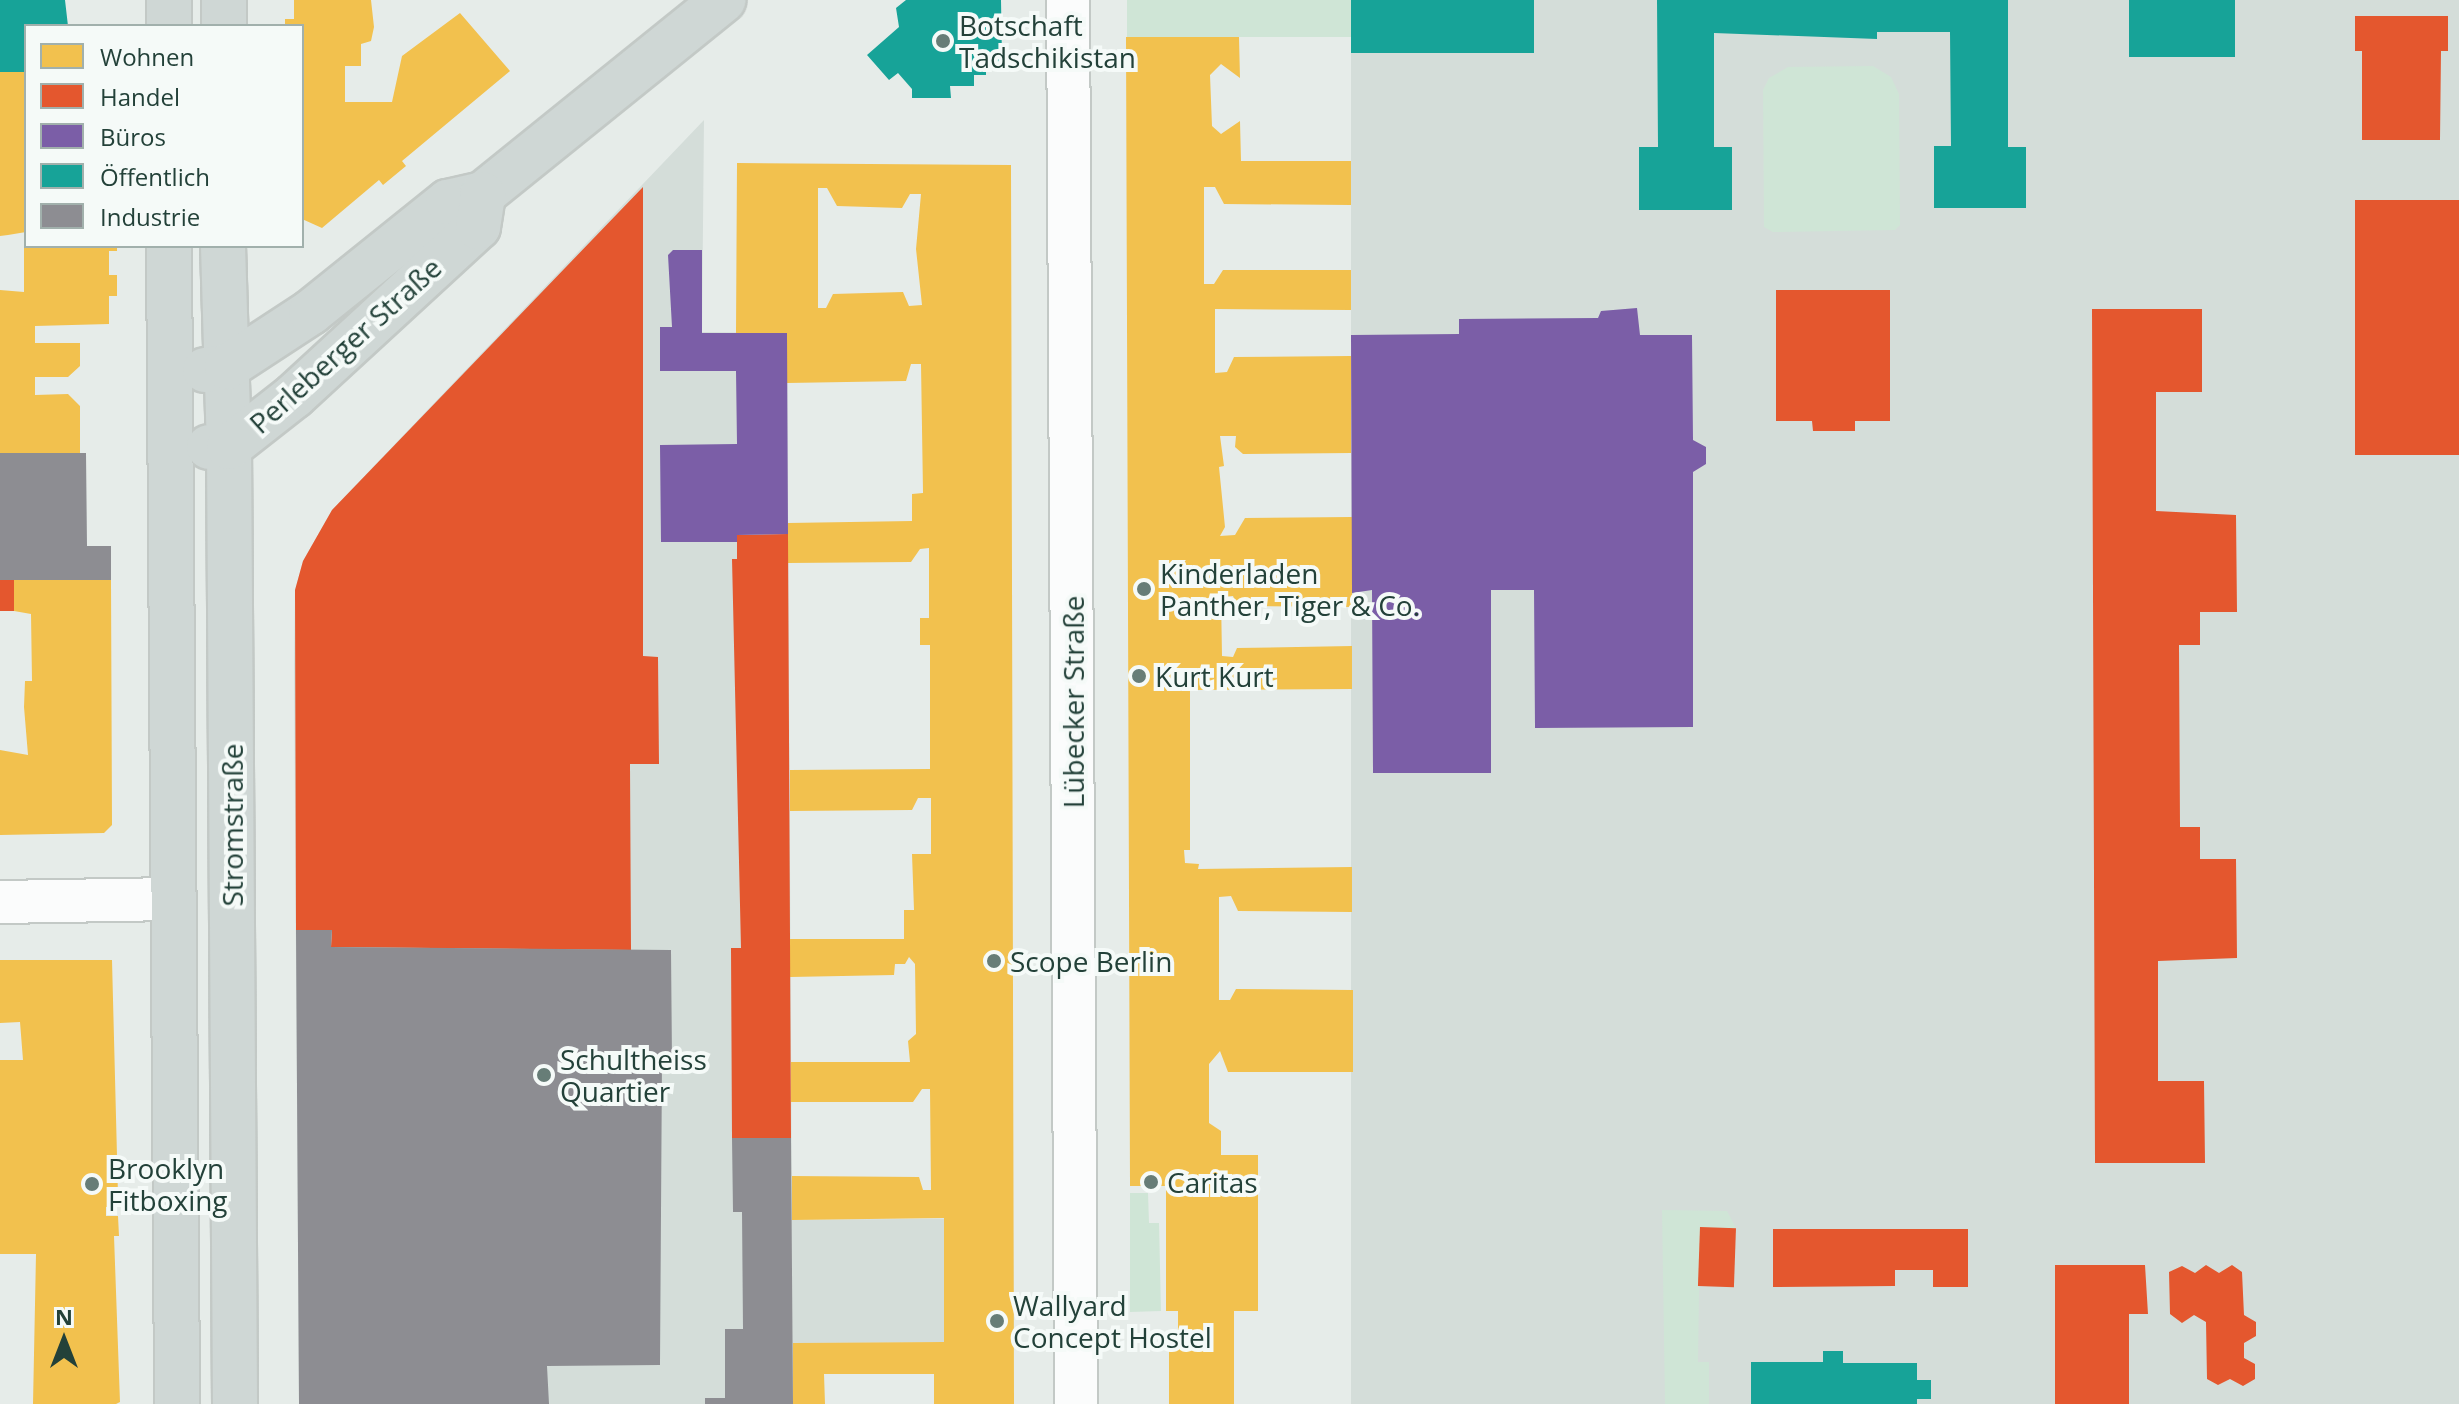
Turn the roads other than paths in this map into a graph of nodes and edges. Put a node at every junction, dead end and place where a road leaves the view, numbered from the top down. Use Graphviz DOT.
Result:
graph roads {
  1 [pos="169,0"];
  2 [pos="224,0"];
  3 [pos="723,0"];
  4 [pos="1068,0"];
  5 [pos="169,24"];
  6 [pos="224,24"];
  7 [pos="483,194"];
  8 [pos="169,248"];
  9 [pos="223,248"];
  10 [pos="227,367"];
  11 [pos="171,375"];
  12 [pos="173,447"];
  13 [pos="229,447"];
  14 [pos="175,899"];
  15 [pos="0,902"];
  16 [pos="177,1404"];
  17 [pos="235,1404"];
  18 [pos="1076,1404"];
  1 -- 5 [label="main road"];
  2 -- 6 [label="main road"];
  3 -- 7 [label="main road, Perleberger Straße"];
  4 -- 18 [label="street, Lübecker Straße"];
  7 -- 10 [label="main road, Perleberger Straße"];
  7 -- 13 [label="main road, Perleberger Straße"];
  8 -- 11 [label="main road, Stromstraße"];
  9 -- 10 [label="main road, Stromstraße"];
  10 -- 11 [label="main road, Perleberger Straße"];
  10 -- 13 [label="main road, Stromstraße"];
  11 -- 12 [label="main road, Stromstraße"];
  12 -- 13 [label="main road, Perleberger Straße"];
  12 -- 14 [label="main road, Stromstraße"];
  13 -- 17 [label="main road, Stromstraße"];
  14 -- 15 [label="street"];
  14 -- 16 [label="main road, Stromstraße"];
}
